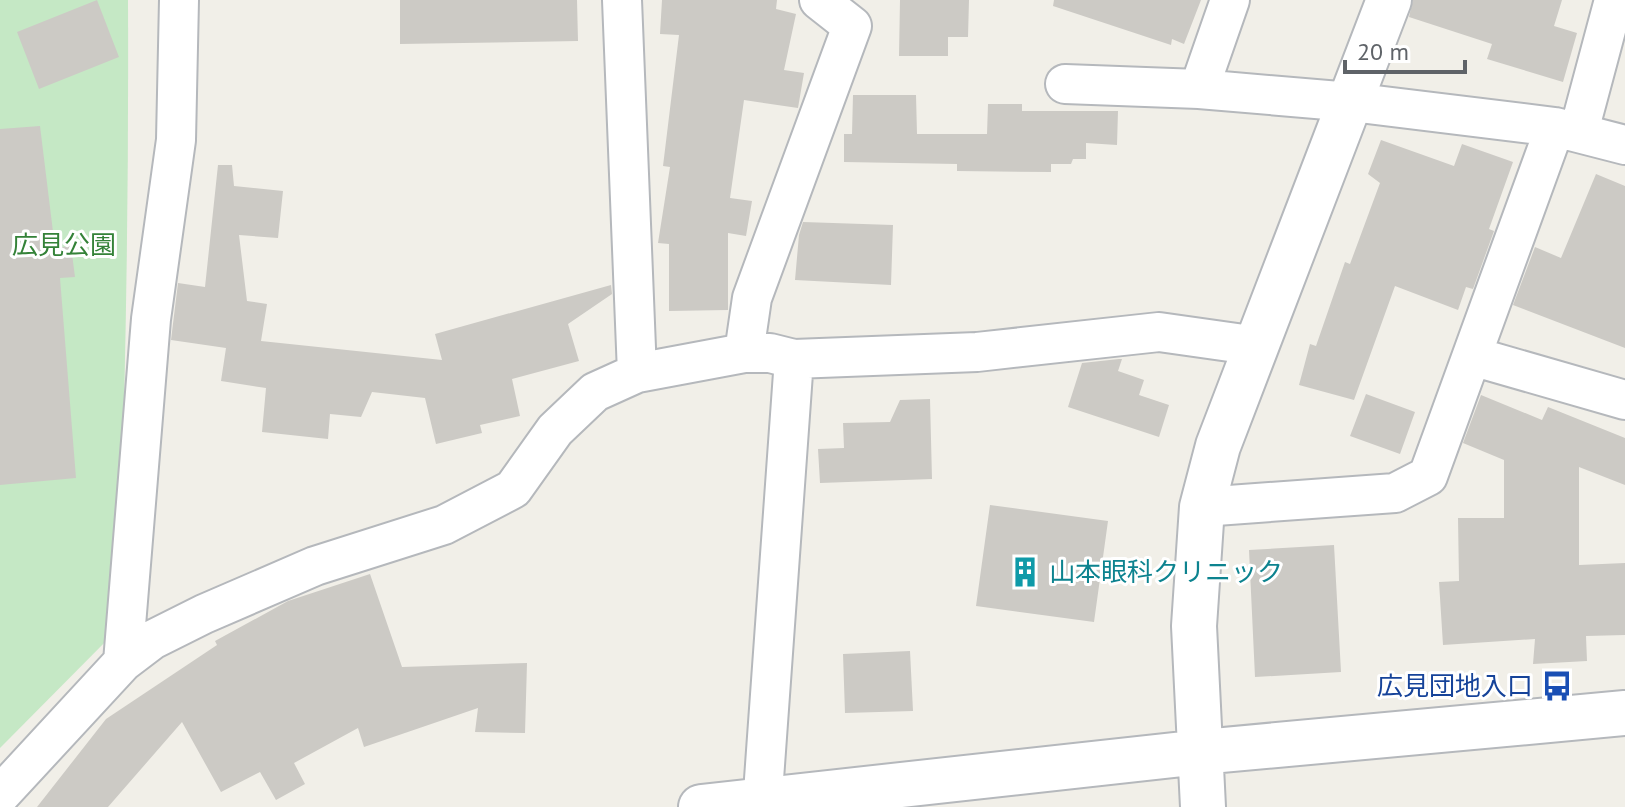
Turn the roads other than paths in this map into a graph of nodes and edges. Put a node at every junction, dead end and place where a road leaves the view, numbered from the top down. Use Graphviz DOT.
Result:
graph roads {
  1 [pos="179,0"];
  2 [pos="622,0"];
  3 [pos="819,0"];
  4 [pos="1230,0"];
  5 [pos="1389,0"];
  6 [pos="1614,0"];
  7 [pos="1065,84"];
  8 [pos="1199,89"];
  9 [pos="1351,102"];
  10 [pos="1567,129"];
  11 [pos="1625,145"];
  12 [pos="1258,346"];
  13 [pos="744,353"];
  14 [pos="1472,356"];
  15 [pos="794,359"];
  16 [pos="637,373"];
  17 [pos="1625,400"];
  18 [pos="1202,507"];
  19 [pos="123,662"];
  20 [pos="1625,713"];
  21 [pos="1201,752"];
  22 [pos="0,795"];
  23 [pos="763,804"];
  24 [pos="701,807"];
  25 [pos="1203,807"];
  1 -- 19 [label="street"];
  2 -- 16 [label="street"];
  3 -- 13 [label="street"];
  4 -- 8 [label="street"];
  5 -- 9 [label="street"];
  6 -- 10 [label="street"];
  7 -- 8 [label="street"];
  8 -- 9 [label="street"];
  9 -- 10 [label="street"];
  9 -- 12 [label="street"];
  10 -- 11 [label="street"];
  10 -- 14 [label="street"];
  12 -- 15 [label="street"];
  12 -- 18 [label="street"];
  13 -- 15 [label="street"];
  13 -- 16 [label="street"];
  14 -- 17 [label="street"];
  14 -- 18 [label="street"];
  15 -- 23 [label="street"];
  16 -- 19 [label="street"];
  18 -- 21 [label="street"];
  19 -- 22 [label="street"];
  20 -- 21 [label="street"];
  21 -- 23 [label="street"];
  21 -- 25 [label="street"];
  23 -- 24 [label="street"];
}
